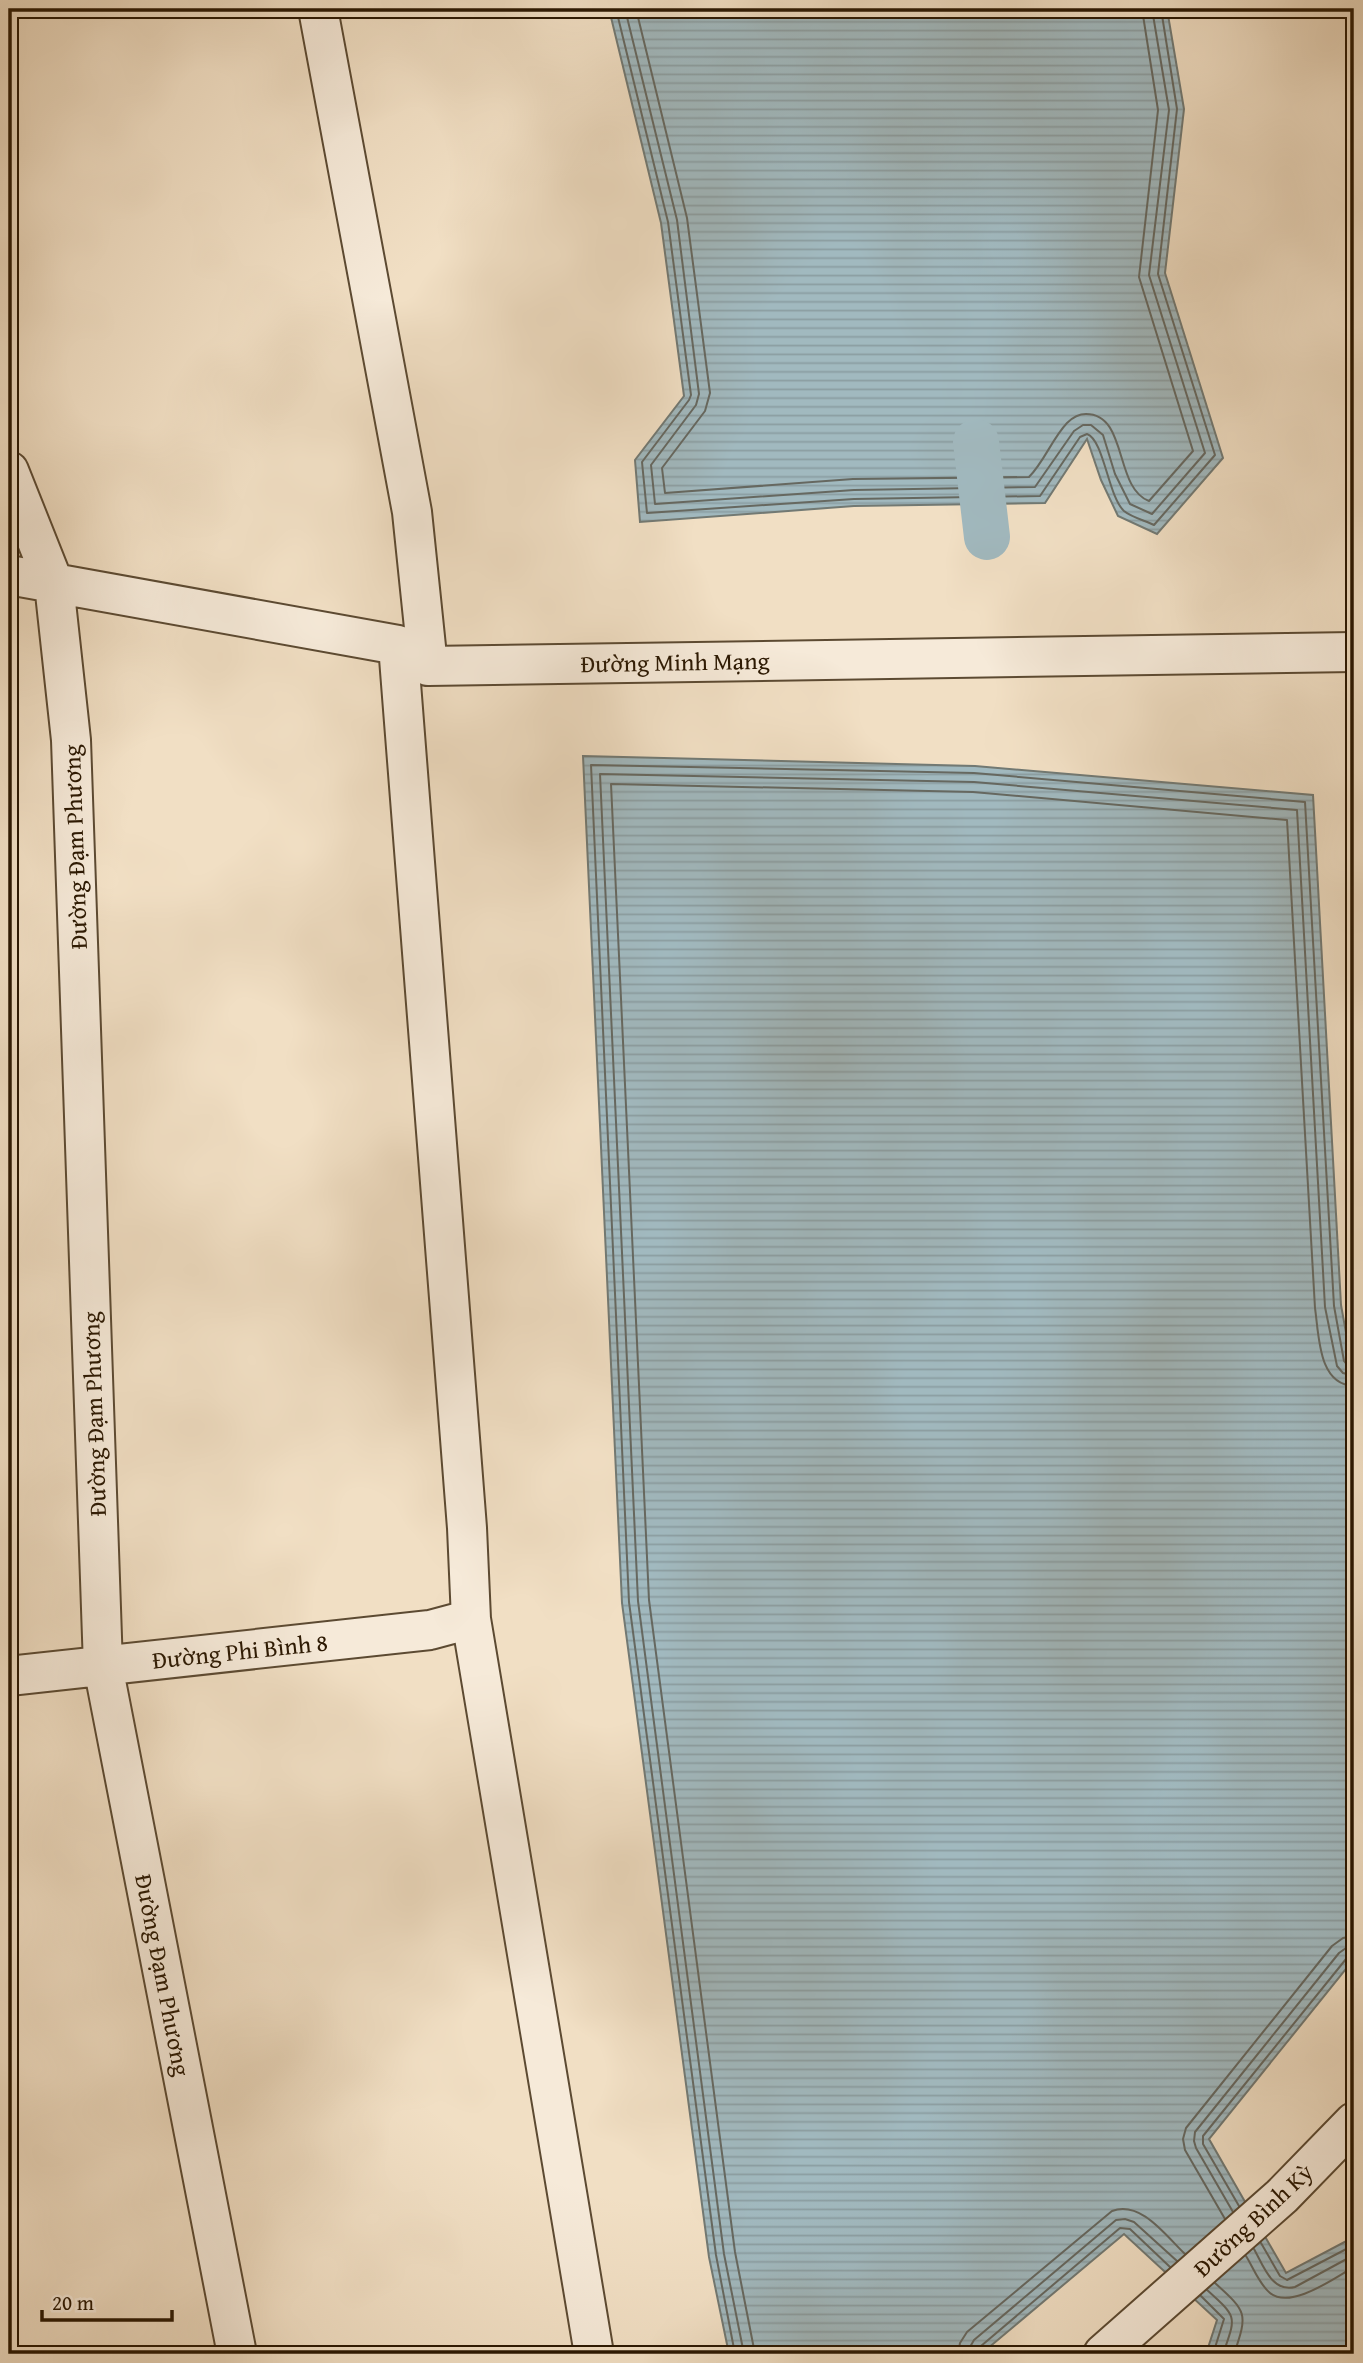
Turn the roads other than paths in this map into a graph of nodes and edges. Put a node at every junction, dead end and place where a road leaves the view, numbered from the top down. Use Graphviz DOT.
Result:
graph roads {
  1 [pos="318,9"];
  2 [pos="9,471"];
  3 [pos="9,575"];
  4 [pos="54,583"];
  5 [pos="1354,652"];
  6 [pos="413,655"];
  7 [pos="471,1619"];
  8 [pos="103,1666"];
  9 [pos="9,1676"];
  10 [pos="1354,2122"];
  11 [pos="237,2354"];
  12 [pos="594,2354"];
  13 [pos="1103,2354"];
  1 -- 6 [label="street"];
  2 -- 4 [label="street, Đường Đạm Phương"];
  3 -- 4 [label="street, Đường Minh Mạng"];
  4 -- 6 [label="street, Đường Minh Mạng"];
  4 -- 8 [label="street, Đường Đạm Phương"];
  5 -- 6 [label="street, Đường Minh Mạng"];
  6 -- 7 [label="street"];
  7 -- 8 [label="street, Đường Phi Bình 8"];
  7 -- 12 [label="street"];
  8 -- 9 [label="street, Đường Phi Bình 8"];
  8 -- 11 [label="street, Đường Đạm Phương"];
  10 -- 13 [label="street, Đường Bình Kỳ"];
}
